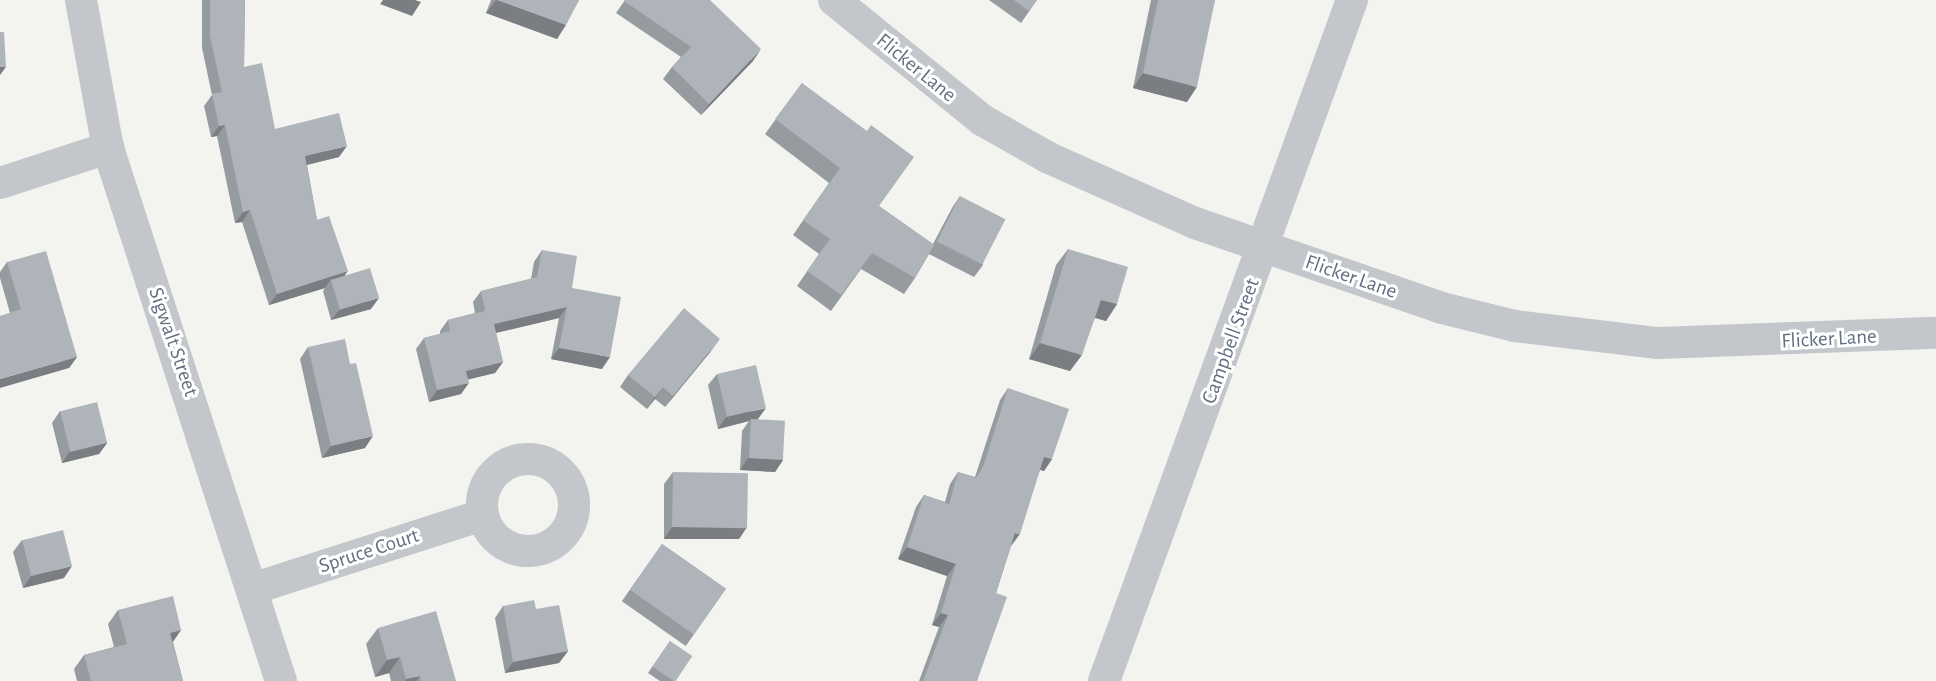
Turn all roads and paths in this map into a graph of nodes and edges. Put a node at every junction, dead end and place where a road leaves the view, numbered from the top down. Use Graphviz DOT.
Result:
graph roads {
  1 [pos="81,0"];
  2 [pos="834,0"];
  3 [pos="1352,0"];
  4 [pos="108,148"];
  5 [pos="0,183"];
  6 [pos="1265,248"];
  7 [pos="1936,333"];
  8 [pos="483,515"];
  9 [pos="255,588"];
  10 [pos="281,681"];
  11 [pos="1104,681"];
  1 -- 4 [label="street, Sigwalt Street"];
  2 -- 6 [label="street, Flicker Lane"];
  3 -- 6 [label="street, Campbell Street"];
  4 -- 5 [label="street"];
  4 -- 9 [label="street, Sigwalt Street"];
  6 -- 7 [label="street, Flicker Lane"];
  6 -- 11 [label="street, Campbell Street"];
  8 -- 9 [label="street, Spruce Court"];
  9 -- 10 [label="street, Sigwalt Street"];
}
